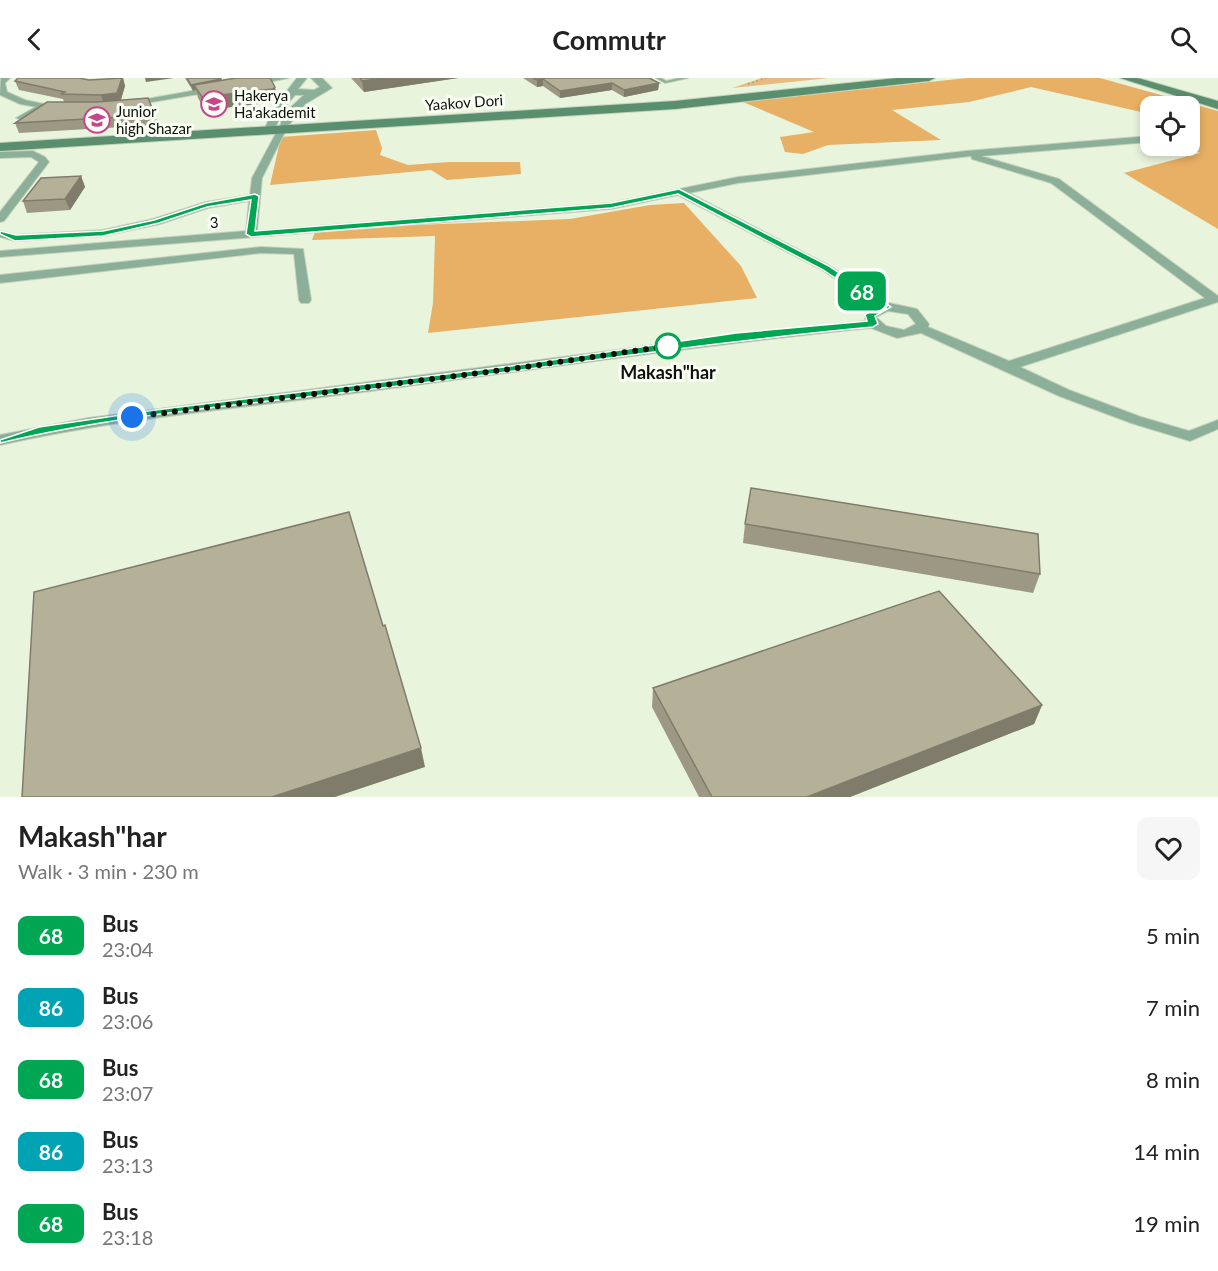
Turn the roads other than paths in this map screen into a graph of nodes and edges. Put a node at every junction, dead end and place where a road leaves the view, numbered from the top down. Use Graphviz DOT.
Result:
graph roads {
  1 [pos="6,78"];
  2 [pos="285,78"];
  3 [pos="302,78"];
  4 [pos="316,78"];
  5 [pos="658,78"];
  6 [pos="686,78"];
  7 [pos="877,78"];
  8 [pos="929,78"];
  9 [pos="1126,78"];
  10 [pos="1145,78"];
  11 [pos="248,81"];
  12 [pos="238,85"];
  13 [pos="226,87"];
  14 [pos="293,91"];
  15 [pos="315,93"];
  16 [pos="1218,100"];
  17 [pos="114,105"];
  18 [pos="1218,105"];
  19 [pos="41,106"];
  20 [pos="66,108"];
  21 [pos="18,118"];
  22 [pos="310,124"];
  23 [pos="277,126"];
  24 [pos="242,128"];
  25 [pos="0,141"];
  26 [pos="1140,141"];
  27 [pos="0,147"];
  28 [pos="966,154"];
  29 [pos="0,155"];
  30 [pos="258,177"];
  31 [pos="679,192"];
  32 [pos="255,196"];
  33 [pos="206,205"];
  34 [pos="2,214"];
  35 [pos="0,234"];
  36 [pos="251,234"];
  37 [pos="0,254"];
  38 [pos="0,279"];
  39 [pos="305,300"];
  40 [pos="886,307"];
  41 [pos="873,324"];
  42 [pos="920,328"];
  43 [pos="1008,366"];
  44 [pos="1218,424"];
  45 [pos="0,440"];
  1 -- 19 [label="street"];
  2 -- 11 [label="street"];
  3 -- 14 [label="street"];
  4 -- 15 [label="street"];
  5 -- 6 [label="lane"];
  7 -- 22 [label="main road, Yaakov Dori"];
  8 -- 22 [label="main road, Yaakov Dori"];
  9 -- 18 [label="main road"];
  10 -- 16 [label="main road"];
  11 -- 12 [label="street"];
  13 -- 17 [label="street"];
  14 -- 15 [label="street"];
  14 -- 23 [label="street"];
  15 -- 23 [label="street"];
  19 -- 20 [label="street"];
  19 -- 21 [label="lane"];
  22 -- 23 [label="main road"];
  22 -- 23 [label="main road"];
  23 -- 24 [label="main road"];
  23 -- 30 [label="street"];
  24 -- 25 [label="main road"];
  24 -- 27 [label="main road"];
  26 -- 28 [label="street, 3"];
  28 -- 31 [label="street, 3"];
  28 -- 43 [label="street"];
  29 -- 34 [label="street"];
  30 -- 32 [label="street"];
  30 -- 33 [label="street"];
  31 -- 36 [label="street, 3"];
  31 -- 40 [label="street"];
  32 -- 33 [label="street"];
  32 -- 36 [label="street"];
  33 -- 35 [label="street"];
  36 -- 37 [label="street, 3"];
  38 -- 39 [label="street"];
  40 -- 41 [label="street"];
  40 -- 42 [label="street"];
  41 -- 42 [label="street"];
  41 -- 45 [label="street"];
  42 -- 43 [label="street"];
  43 -- 44 [label="street"];
}
